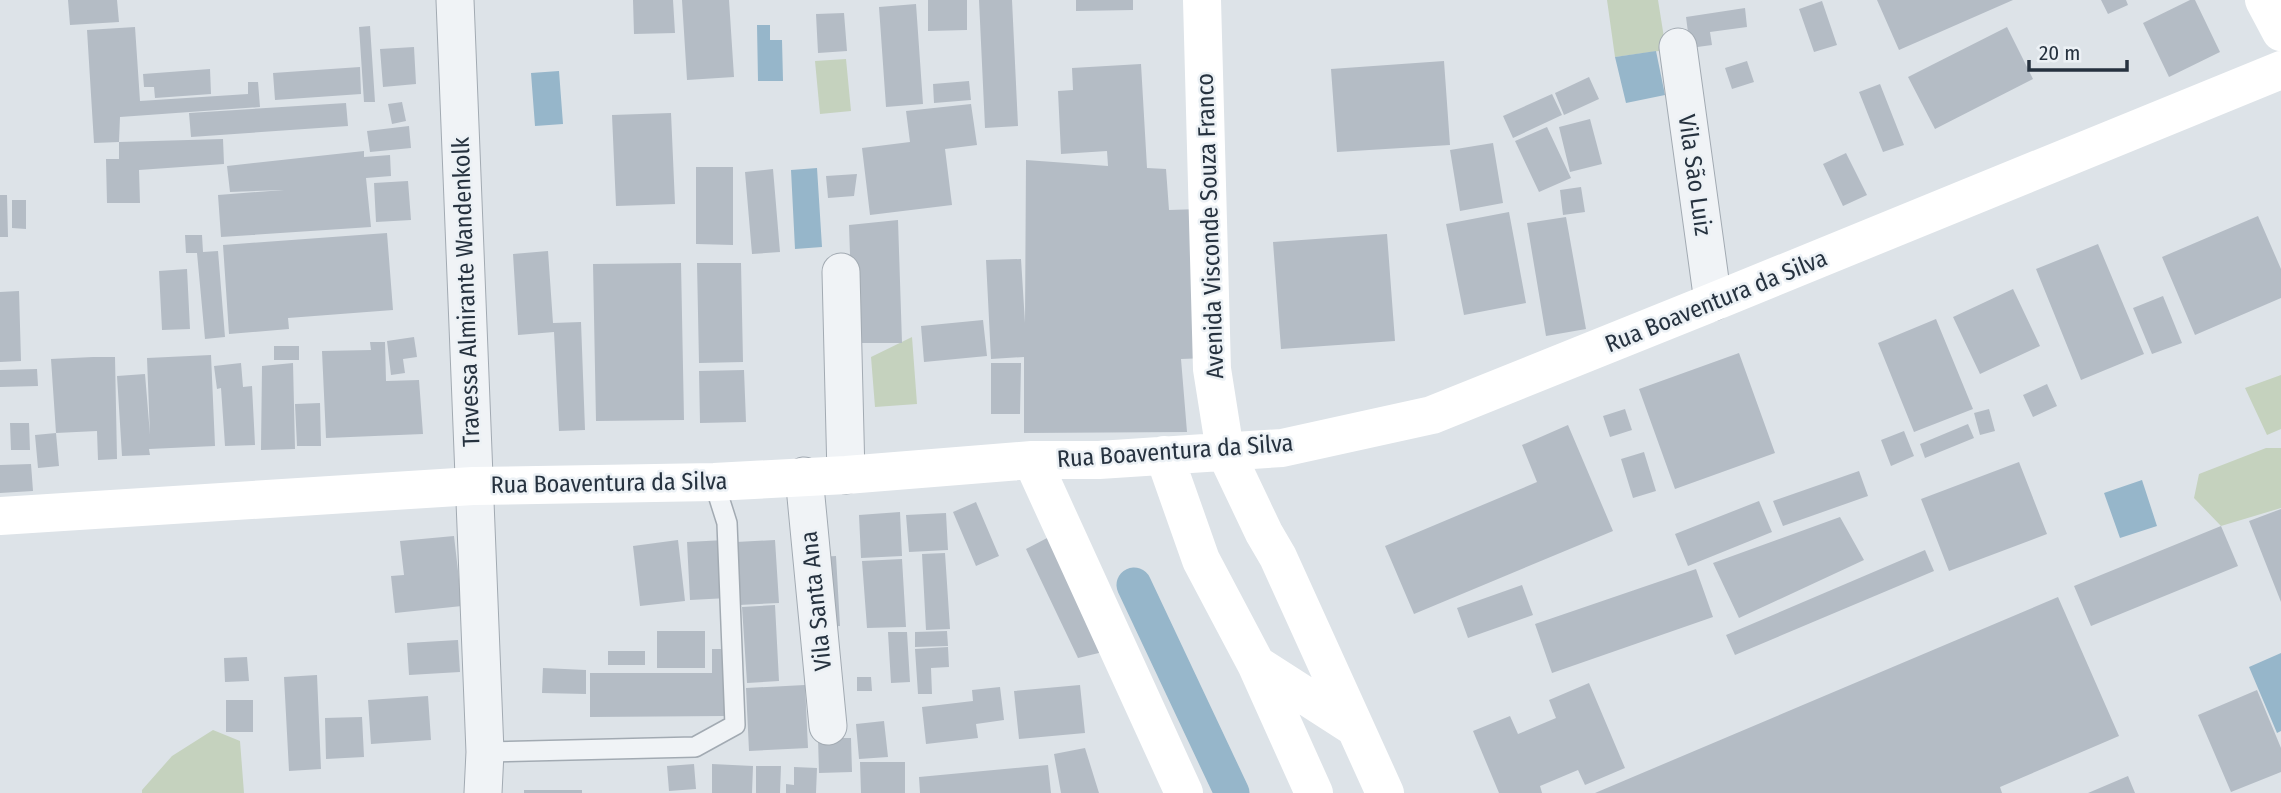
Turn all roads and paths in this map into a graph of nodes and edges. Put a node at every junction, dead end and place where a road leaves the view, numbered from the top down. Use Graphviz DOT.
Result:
graph roads {
  1 [pos="455,0"];
  2 [pos="1202,0"];
  3 [pos="2264,0"];
  4 [pos="2281,32"];
  5 [pos="1678,47"];
  6 [pos="2281,70"];
  7 [pos="841,272"];
  8 [pos="1713,302"];
  9 [pos="1226,451"];
  10 [pos="1164,455"];
  11 [pos="1032,460"];
  12 [pos="846,475"];
  13 [pos="804,476"];
  14 [pos="714,482"];
  15 [pos="473,486"];
  16 [pos="0,516"];
  17 [pos="1256,664"];
  18 [pos="828,726"];
  19 [pos="1354,726"];
  20 [pos="485,752"];
  21 [pos="483,793"];
  22 [pos="1184,793"];
  23 [pos="1314,793"];
  24 [pos="1385,793"];
  1 -- 15 [label="street, Travessa Almirante Wandenkolk"];
  2 -- 9 [label="street, Avenida Visconde Souza Franco"];
  3 -- 4 [label="street"];
  5 -- 8 [label="street, Vila São Luiz"];
  6 -- 8 [label="street, Rua Boaventura da Silva"];
  7 -- 12 [label="street"];
  8 -- 9 [label="street, Rua Boaventura da Silva"];
  9 -- 10 [label="street, Rua Boaventura da Silva"];
  9 -- 19 [label="street, Avenida Visconde Souza Franco"];
  10 -- 11 [label="street, Rua Boaventura da Silva"];
  10 -- 17 [label="street"];
  11 -- 12 [label="street, Rua Boaventura da Silva"];
  11 -- 22 [label="street"];
  12 -- 13 [label="street, Rua Boaventura da Silva"];
  13 -- 14 [label="street, Rua Boaventura da Silva"];
  13 -- 18 [label="street, Vila Santa Ana"];
  14 -- 15 [label="street, Rua Boaventura da Silva"];
  14 -- 20 [label="lane"];
  15 -- 16 [label="street, Rua Boaventura da Silva"];
  15 -- 20 [label="street, Travessa Almirante Wandenkolk"];
  17 -- 19 [label="street"];
  17 -- 23 [label="street"];
  19 -- 24 [label="street, Avenida Visconde Souza Franco"];
  20 -- 21 [label="street, Travessa Almirante Wandenkolk"];
}
